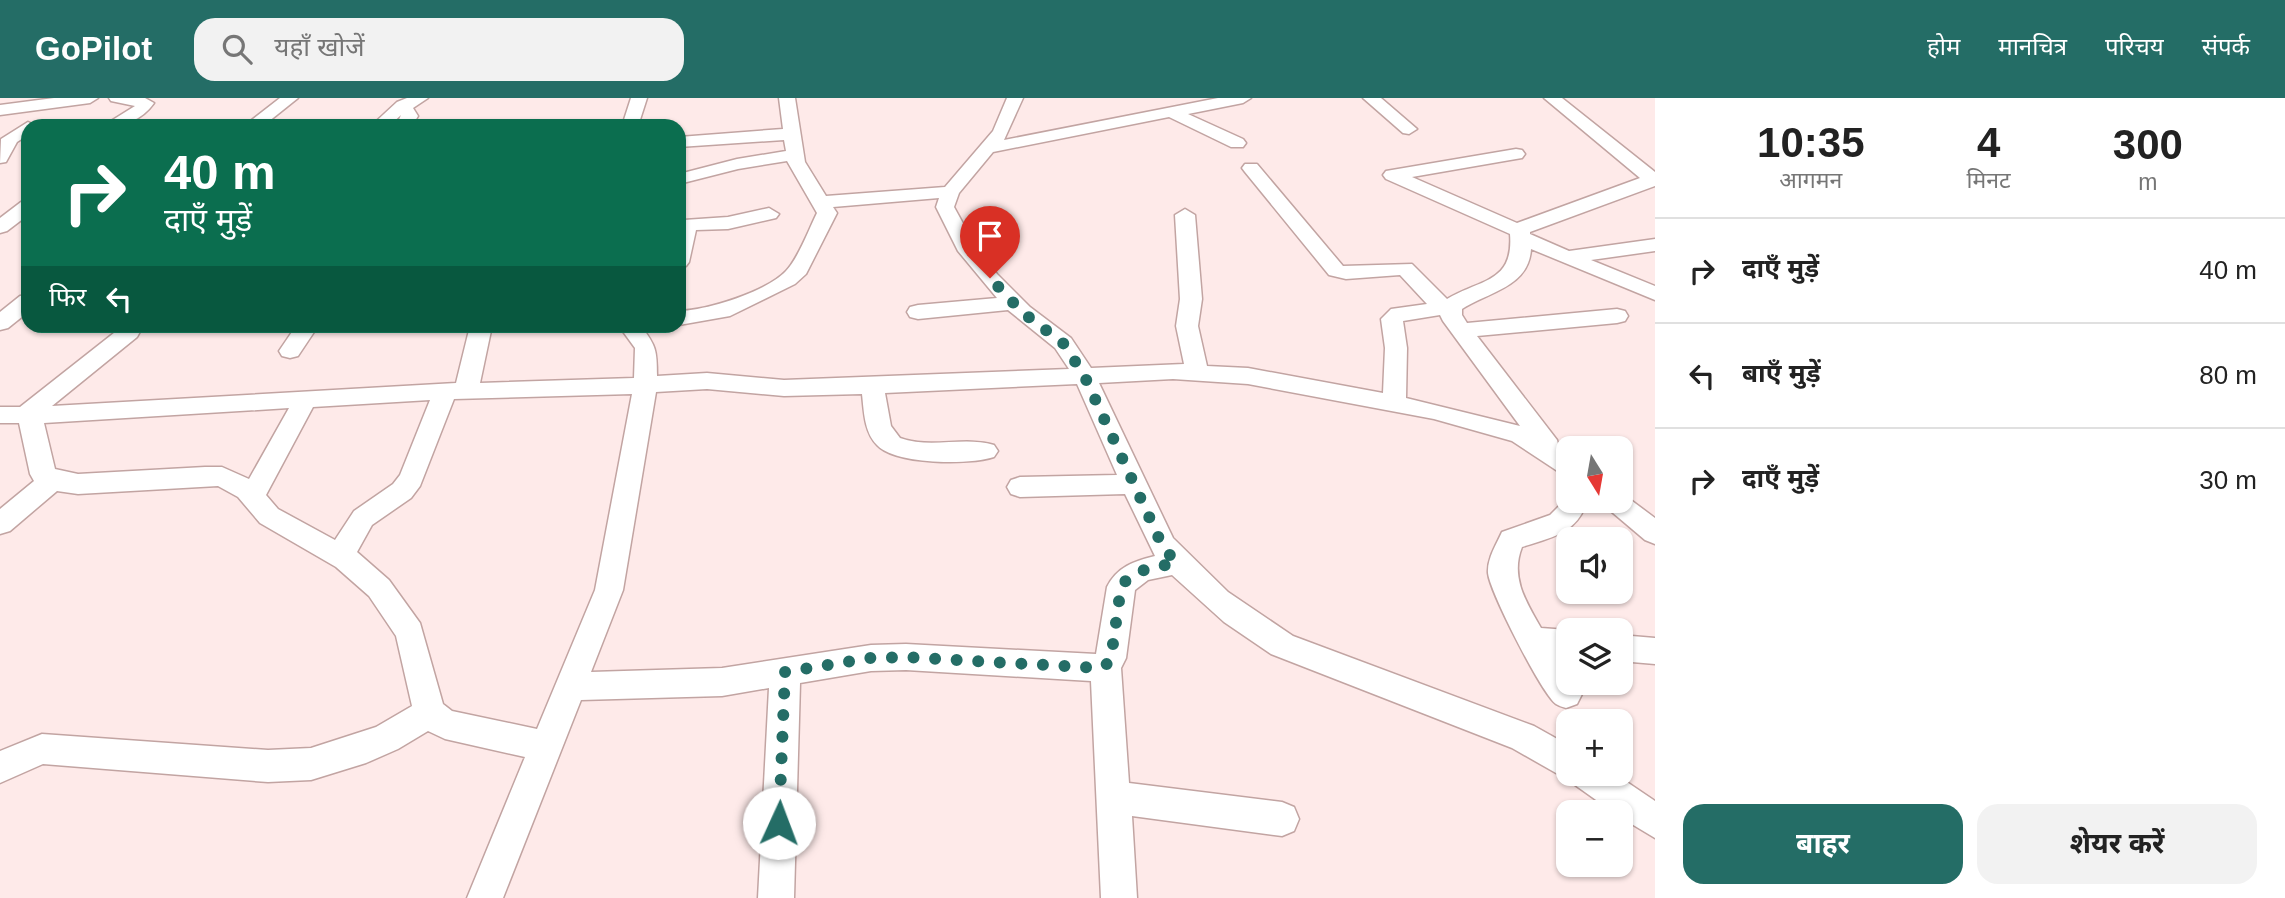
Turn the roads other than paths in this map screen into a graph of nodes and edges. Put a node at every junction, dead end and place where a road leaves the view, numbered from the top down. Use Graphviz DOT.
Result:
graph roads {
  1 [pos="117,98"];
  2 [pos="290,98"];
  3 [pos="420,98"];
  4 [pos="639,98"];
  5 [pos="787,98"];
  6 [pos="1015,98"];
  7 [pos="1243,98"];
  8 [pos="1371,98"];
  9 [pos="1552,98"];
  10 [pos="80,99"];
  11 [pos="403,103"];
  12 [pos="0,110"];
  13 [pos="1171,112"];
  14 [pos="44,119"];
  15 [pos="124,119"];
  16 [pos="262,119"];
  17 [pos="386,119"];
  18 [pos="408,119"];
  19 [pos="630,119"];
  20 [pos="1409,128"];
  21 [pos="21,132"];
  22 [pos="791,134"];
  23 [pos="686,142"];
  24 [pos="1237,144"];
  25 [pos="987,148"];
  26 [pos="1516,154"];
  27 [pos="794,155"];
  28 [pos="0,158"];
  29 [pos="1251,168"];
  30 [pos="686,177"];
  31 [pos="1654,179"];
  32 [pos="950,191"];
  33 [pos="822,202"];
  34 [pos="21,211"];
  35 [pos="769,215"];
  36 [pos="1185,215"];
  37 [pos="0,227"];
  38 [pos="21,229"];
  39 [pos="686,231"];
  40 [pos="0,234"];
  41 [pos="1520,234"];
  42 [pos="1655,245"];
  43 [pos="1566,257"];
  44 [pos="1655,294"];
  45 [pos="1013,303"];
  46 [pos="21,306"];
  47 [pos="1447,308"];
  48 [pos="918,312"];
  49 [pos="1617,316"];
  50 [pos="686,318"];
  51 [pos="0,323"];
  52 [pos="1462,330"];
  53 [pos="128,333"];
  54 [pos="302,333"];
  55 [pos="478,333"];
  56 [pos="635,333"];
  57 [pos="290,351"];
  58 [pos="1197,373"];
  59 [pos="1084,375"];
  60 [pos="872,385"];
  61 [pos="645,386"];
  62 [pos="455,391"];
  63 [pos="305,400"];
  64 [pos="1394,403"];
  65 [pos="0,415"];
  66 [pos="32,417"];
  67 [pos="0,435"];
  68 [pos="985,451"];
  69 [pos="1556,452"];
  70 [pos="1556,456"];
  71 [pos="52,481"];
  72 [pos="1133,484"];
  73 [pos="1020,487"];
  74 [pos="252,497"];
  75 [pos="1571,513"];
  76 [pos="1631,513"];
  77 [pos="0,524"];
  78 [pos="1655,533"];
  79 [pos="340,556"];
  80 [pos="1176,563"];
  81 [pos="1534,640"];
  82 [pos="1556,642"];
  83 [pos="1633,649"];
  84 [pos="1655,652"];
  85 [pos="1106,665"];
  86 [pos="785,672"];
  87 [pos="1556,677"];
  88 [pos="570,686"];
  89 [pos="429,713"];
  90 [pos="546,746"];
  91 [pos="1556,755"];
  92 [pos="0,766"];
  93 [pos="1604,786"];
  94 [pos="1114,797"];
  95 [pos="1282,819"];
  96 [pos="1655,821"];
  97 [pos="485,898"];
  98 [pos="775,898"];
  99 [pos="1119,898"];
  1 -- 15 [label="street"];
  2 -- 16 [label="street"];
  3 -- 11 [label="street"];
  4 -- 19 [label="street"];
  5 -- 22 [label="street"];
  6 -- 25 [label="street"];
  7 -- 13 [label="street"];
  8 -- 20 [label="street"];
  9 -- 31 [label="street"];
  10 -- 12 [label="street"];
  10 -- 14 [label="street"];
  11 -- 17 [label="street"];
  11 -- 18 [label="street"];
  13 -- 24 [label="street"];
  13 -- 25 [label="street"];
  21 -- 28 [label="street"];
  22 -- 23 [label="street"];
  22 -- 27 [label="street"];
  25 -- 32 [label="street"];
  26 -- 41 [label="street"];
  27 -- 30 [label="street"];
  27 -- 33 [label="street"];
  29 -- 47 [label="street"];
  31 -- 41 [label="street"];
  32 -- 33 [label="street"];
  32 -- 45 [label="street"];
  33 -- 50 [label="street"];
  34 -- 37 [label="street"];
  35 -- 39 [label="street"];
  36 -- 58 [label="street"];
  38 -- 40 [label="street"];
  41 -- 43 [label="street"];
  41 -- 47 [label="street"];
  42 -- 43 [label="street"];
  43 -- 44 [label="street"];
  45 -- 48 [label="street"];
  45 -- 59 [label="street"];
  46 -- 51 [label="street"];
  47 -- 52 [label="street"];
  47 -- 64 [label="street"];
  49 -- 52 [label="street"];
  52 -- 69 [label="street"];
  53 -- 66 [label="street"];
  54 -- 57 [label="street"];
  55 -- 62 [label="street"];
  56 -- 61 [label="street"];
  58 -- 59 [label="street"];
  58 -- 64 [label="street"];
  59 -- 60 [label="street"];
  59 -- 72 [label="street"];
  60 -- 61 [label="street"];
  60 -- 68 [label="street"];
  61 -- 62 [label="street"];
  61 -- 88 [label="street"];
  62 -- 63 [label="street"];
  62 -- 79 [label="street"];
  63 -- 66 [label="street"];
  63 -- 74 [label="street"];
  64 -- 70 [label="street"];
  65 -- 66 [label="street"];
  66 -- 67 [label="street"];
  66 -- 71 [label="street"];
  71 -- 74 [label="street"];
  71 -- 77 [label="street"];
  72 -- 73 [label="street"];
  72 -- 80 [label="street"];
  74 -- 79 [label="street"];
  75 -- 81 [label="street"];
  76 -- 78 [label="street"];
  79 -- 89 [label="street"];
  80 -- 85 [label="street"];
  80 -- 91 [label="street"];
  81 -- 82 [label="street"];
  81 -- 87 [label="street"];
  83 -- 84 [label="street"];
  85 -- 86 [label="street"];
  85 -- 94 [label="street"];
  86 -- 88 [label="street"];
  86 -- 98 [label="street"];
  88 -- 90 [label="street"];
  89 -- 90 [label="street"];
  89 -- 92 [label="street"];
  90 -- 97 [label="street"];
  93 -- 96 [label="street"];
  94 -- 95 [label="street"];
  94 -- 99 [label="street"];
}
